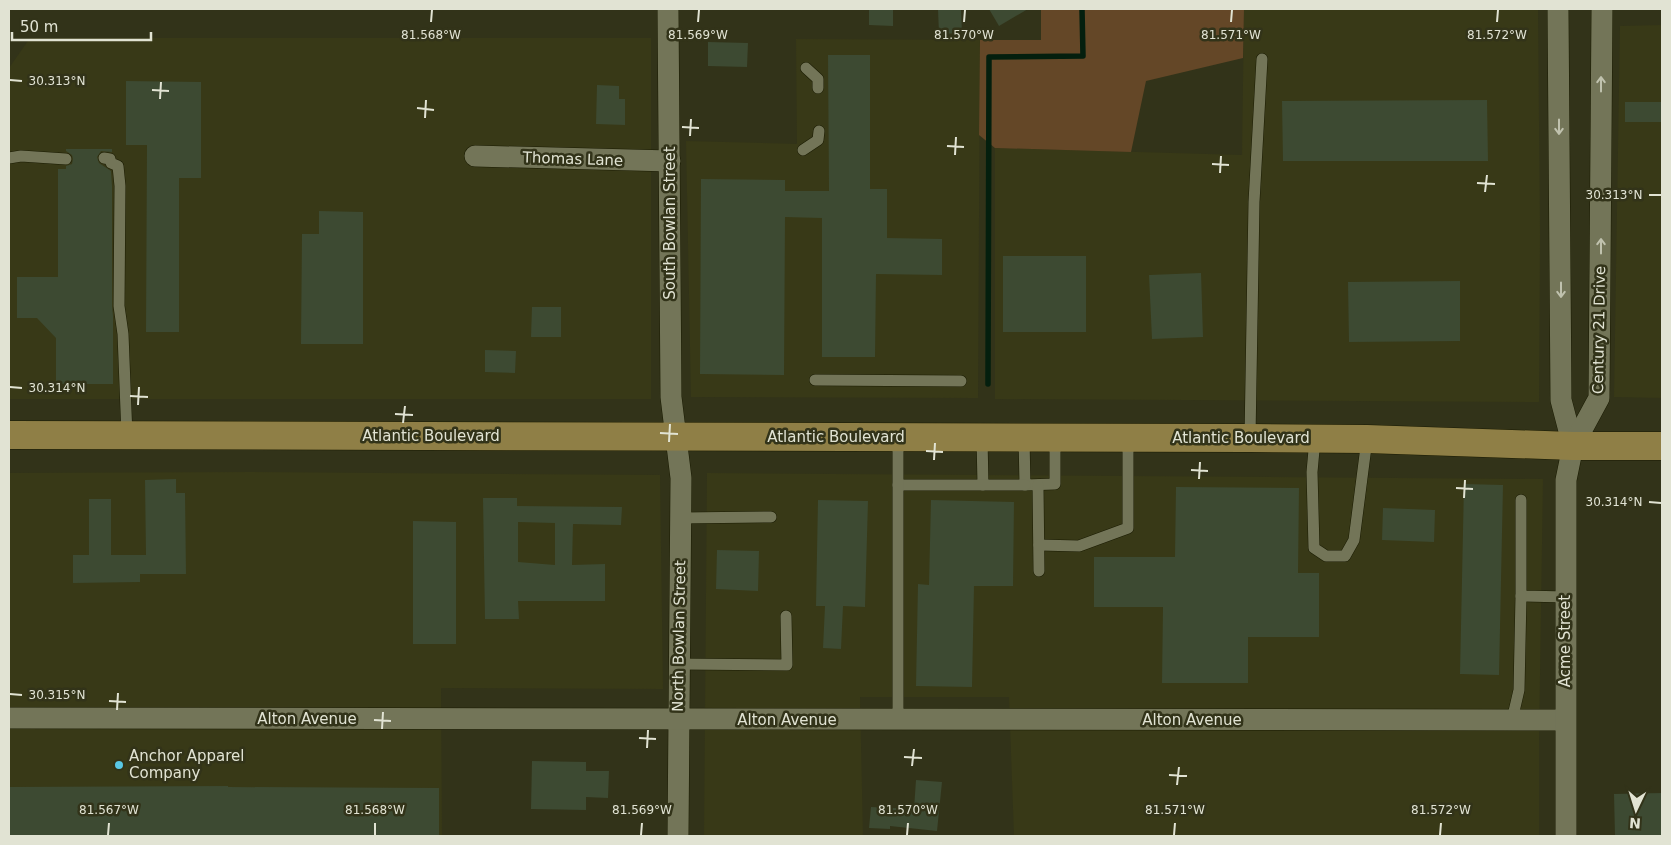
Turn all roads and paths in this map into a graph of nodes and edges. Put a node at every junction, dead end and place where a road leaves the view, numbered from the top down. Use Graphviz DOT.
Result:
graph roads {
  1 [pos="668,9"];
  2 [pos="1558,9"];
  3 [pos="1602,9"];
  4 [pos="1262,59"];
  5 [pos="806,68"];
  6 [pos="818,88"];
  7 [pos="819,131"];
  8 [pos="803,150"];
  9 [pos="475,156"];
  10 [pos="9,158"];
  11 [pos="104,158"];
  12 [pos="66,159"];
  13 [pos="670,161"];
  14 [pos="815,380"];
  15 [pos="961,381"];
  16 [pos="9,436"];
  17 [pos="127,436"];
  18 [pos="675,437"];
  19 [pos="898,437"];
  20 [pos="982,438"];
  21 [pos="1024,438"];
  22 [pos="1055,438"];
  23 [pos="1128,438"];
  24 [pos="1250,438"];
  25 [pos="1315,439"];
  26 [pos="1367,439"];
  27 [pos="1573,446"];
  28 [pos="1662,446"];
  29 [pos="1026,484"];
  30 [pos="1038,484"];
  31 [pos="983,485"];
  32 [pos="898,486"];
  33 [pos="1521,500"];
  34 [pos="772,516"];
  35 [pos="681,518"];
  36 [pos="1039,545"];
  37 [pos="1039,571"];
  38 [pos="1521,596"];
  39 [pos="1566,597"];
  40 [pos="786,616"];
  41 [pos="679,664"];
  42 [pos="9,718"];
  43 [pos="678,720"];
  44 [pos="898,720"];
  45 [pos="1512,720"];
  46 [pos="1565,720"];
  47 [pos="678,836"];
  48 [pos="1566,836"];
  1 -- 13 [label="street, South Bowlan Street"];
  2 -- 27 [label="street, one-way"];
  27 -- 3 [label="street, Century 21 Drive, one-way"];
  4 -- 24 [label="lane"];
  5 -- 6 [label="lane"];
  7 -- 8 [label="lane"];
  9 -- 13 [label="street, Thomas Lane"];
  10 -- 12 [label="lane"];
  11 -- 17 [label="lane"];
  13 -- 18 [label="street, South Bowlan Street"];
  14 -- 15 [label="lane"];
  16 -- 17 [label="main road, Atlantic Boulevard"];
  17 -- 18 [label="main road, Atlantic Boulevard"];
  18 -- 19 [label="main road, Atlantic Boulevard"];
  18 -- 35 [label="street, North Bowlan Street"];
  19 -- 20 [label="main road, Atlantic Boulevard"];
  19 -- 32 [label="lane"];
  20 -- 21 [label="main road, Atlantic Boulevard"];
  20 -- 31 [label="lane"];
  21 -- 22 [label="main road, Atlantic Boulevard"];
  21 -- 29 [label="lane"];
  22 -- 23 [label="main road, Atlantic Boulevard"];
  22 -- 30 [label="lane"];
  23 -- 24 [label="main road, Atlantic Boulevard"];
  23 -- 36 [label="lane"];
  24 -- 25 [label="main road, Atlantic Boulevard"];
  25 -- 26 [label="main road, Atlantic Boulevard"];
  25 -- 26 [label="lane"];
  26 -- 27 [label="main road, Atlantic Boulevard"];
  27 -- 28 [label="main road, Atlantic Boulevard"];
  27 -- 39 [label="street, Acme Street"];
  29 -- 30 [label="lane"];
  29 -- 31 [label="lane"];
  30 -- 36 [label="lane"];
  31 -- 32 [label="lane"];
  32 -- 44 [label="lane"];
  33 -- 38 [label="lane"];
  34 -- 35 [label="lane"];
  35 -- 41 [label="street, North Bowlan Street"];
  36 -- 37 [label="lane"];
  38 -- 39 [label="lane"];
  38 -- 45 [label="lane"];
  39 -- 46 [label="street, Acme Street"];
  40 -- 41 [label="lane"];
  41 -- 43 [label="street, North Bowlan Street"];
  42 -- 43 [label="street, Alton Avenue"];
  43 -- 44 [label="street, Alton Avenue"];
  43 -- 47 [label="street, North Bowlan Street"];
  44 -- 45 [label="street, Alton Avenue"];
  45 -- 46 [label="street, Alton Avenue"];
  46 -- 48 [label="street, Acme Street"];
}
